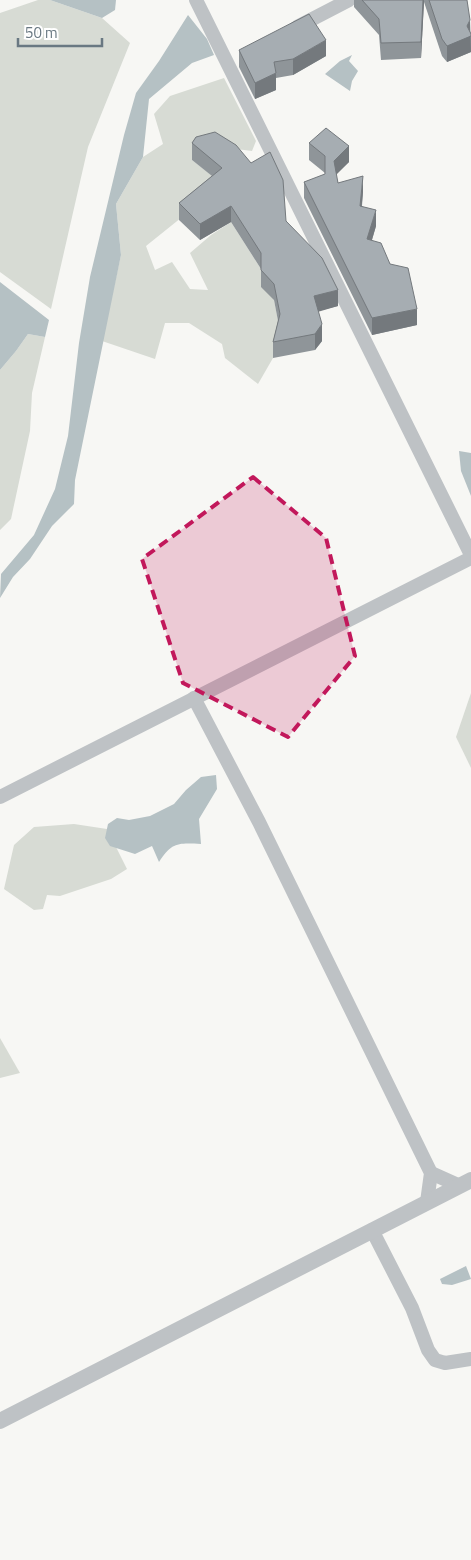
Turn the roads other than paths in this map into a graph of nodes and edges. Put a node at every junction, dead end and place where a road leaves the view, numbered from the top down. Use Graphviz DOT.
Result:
graph roads {
  1 [pos="196,0"];
  2 [pos="349,0"];
  3 [pos="288,32"];
  4 [pos="471,556"];
  5 [pos="194,698"];
  6 [pos="0,797"];
  7 [pos="431,1173"];
  8 [pos="466,1183"];
  9 [pos="427,1202"];
  10 [pos="372,1230"];
  11 [pos="471,1359"];
  12 [pos="0,1421"];
  1 -- 4 [label="street"];
  2 -- 3 [label="street"];
  4 -- 5 [label="street"];
  5 -- 6 [label="street"];
  5 -- 7 [label="street"];
  7 -- 8 [label="street"];
  7 -- 9 [label="street"];
  8 -- 9 [label="street"];
  9 -- 10 [label="street"];
  10 -- 11 [label="street"];
  10 -- 12 [label="street"];
}
